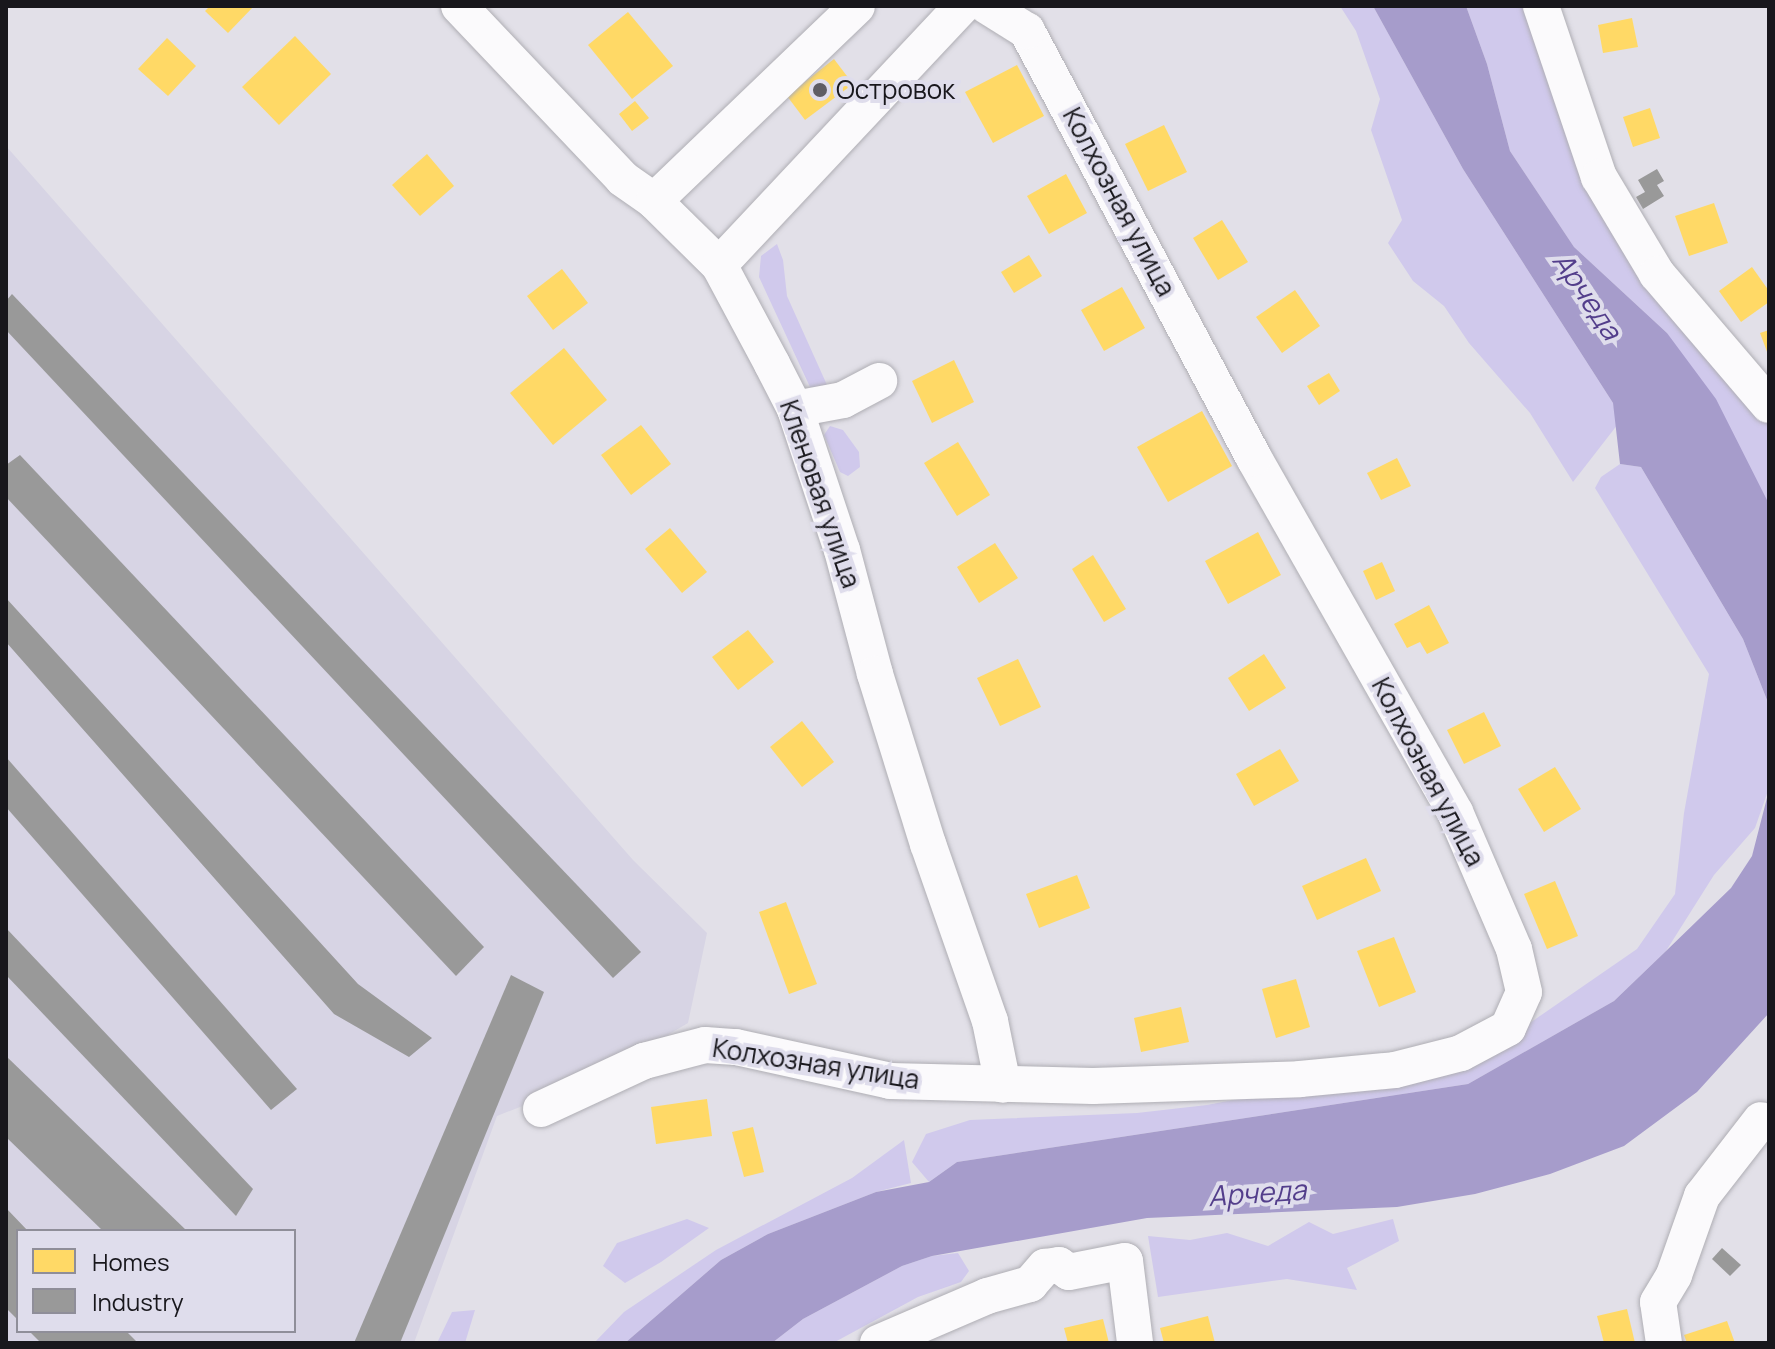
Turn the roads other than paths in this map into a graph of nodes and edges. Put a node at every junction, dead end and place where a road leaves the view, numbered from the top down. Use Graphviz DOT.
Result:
graph roads {
  1 [pos="857,6"];
  2 [pos="962,6"];
  3 [pos="987,6"];
  4 [pos="1541,6"];
  5 [pos="479,13"];
  6 [pos="654,201"];
  7 [pos="719,265"];
  8 [pos="879,381"];
  9 [pos="1769,405"];
  10 [pos="795,409"];
  11 [pos="1003,1085"];
  12 [pos="541,1109"];
  13 [pos="1761,1120"];
  14 [pos="878,1343"];
  15 [pos="1135,1343"];
  16 [pos="1664,1343"];
  1 -- 6 [label="street"];
  2 -- 7 [label="street"];
  3 -- 11 [label="street, Колхозная улица"];
  4 -- 9 [label="street"];
  5 -- 6 [label="street, Кленовая улица"];
  6 -- 7 [label="street, Кленовая улица"];
  7 -- 10 [label="street, Кленовая улица"];
  8 -- 10 [label="street"];
  10 -- 11 [label="street, Кленовая улица"];
  11 -- 12 [label="street, Колхозная улица"];
  13 -- 16 [label="street"];
  14 -- 15 [label="street"];
}
